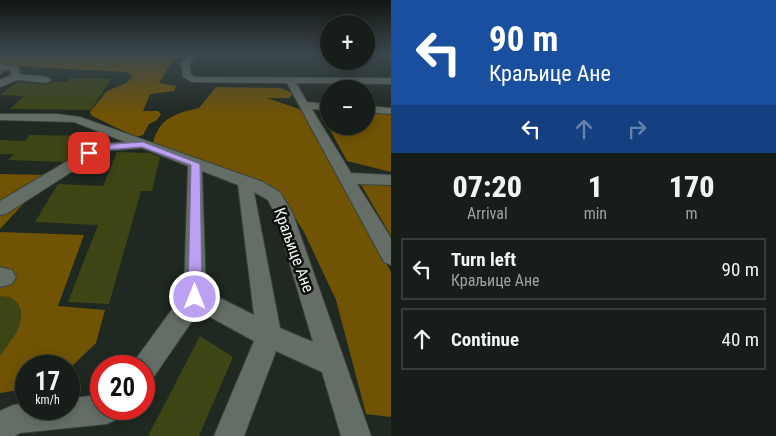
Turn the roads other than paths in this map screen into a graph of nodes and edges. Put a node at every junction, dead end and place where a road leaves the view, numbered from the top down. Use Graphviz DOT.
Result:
graph roads {
  1 [pos="187,74"];
  2 [pos="16,76"];
  3 [pos="47,80"];
  4 [pos="290,81"];
  5 [pos="391,81"];
  6 [pos="0,84"];
  7 [pos="305,105"];
  8 [pos="320,106"];
  9 [pos="375,110"];
  10 [pos="391,111"];
  11 [pos="0,117"];
  12 [pos="143,144"];
  13 [pos="195,164"];
  14 [pos="347,178"];
  15 [pos="391,180"];
  16 [pos="245,182"];
  17 [pos="0,209"];
  18 [pos="391,256"];
  19 [pos="195,297"];
  20 [pos="270,336"];
  21 [pos="154,355"];
  22 [pos="332,363"];
  23 [pos="90,411"];
  24 [pos="0,428"];
  25 [pos="229,436"];
  26 [pos="356,436"];
  1 -- 4 [label="lane"];
  2 -- 3 [label="lane"];
  2 -- 6 [label="lane"];
  4 -- 5 [label="lane"];
  4 -- 7 [label="lane"];
  7 -- 8 [label="lane"];
  7 -- 14 [label="lane"];
  9 -- 10 [label="lane"];
  11 -- 12 [label="lane, Краљице Ане"];
  12 -- 13 [label="lane, Краљице Ане"];
  12 -- 17 [label="lane"];
  13 -- 16 [label="lane, Краљице Ане"];
  13 -- 19 [label="lane"];
  14 -- 15 [label="lane"];
  14 -- 18 [label="lane"];
  16 -- 20 [label="lane"];
  16 -- 22 [label="lane, Краљице Ане"];
  19 -- 20 [label="lane"];
  19 -- 21 [label="lane"];
  20 -- 22 [label="lane"];
  20 -- 25 [label="lane"];
  22 -- 26 [label="lane, Краљице Ане"];
  23 -- 24 [label="lane"];
}
